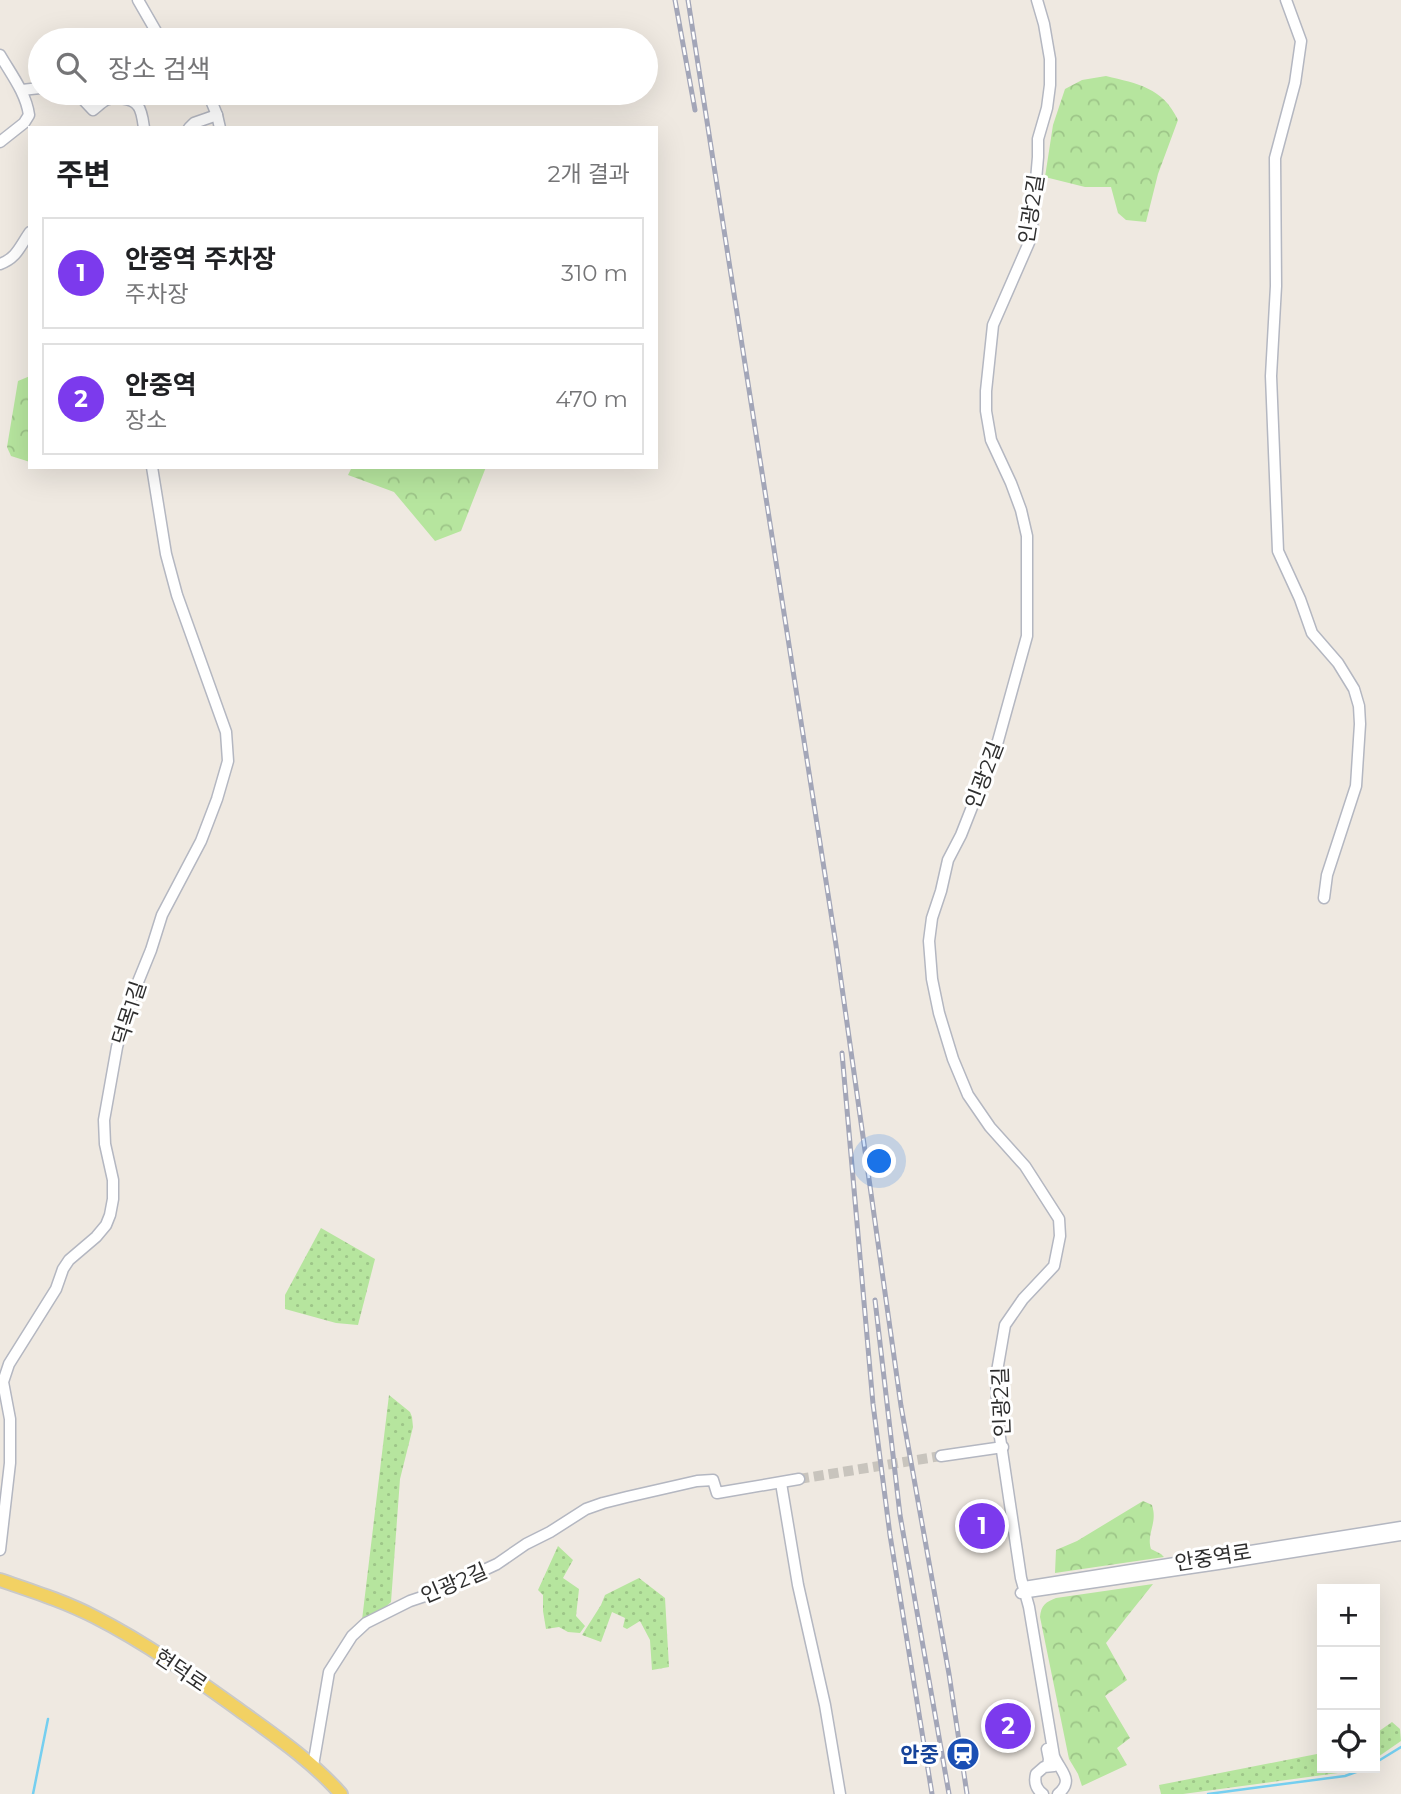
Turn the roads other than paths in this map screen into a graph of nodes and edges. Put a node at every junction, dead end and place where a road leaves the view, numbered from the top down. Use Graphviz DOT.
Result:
graph roads {
  1 [pos="138,0"];
  2 [pos="1037,0"];
  3 [pos="1286,0"];
  4 [pos="154,28"];
  5 [pos="0,55"];
  6 [pos="28,89"];
  7 [pos="22,90"];
  8 [pos="137,105"];
  9 [pos="213,105"];
  10 [pos="217,115"];
  11 [pos="144,126"];
  12 [pos="191,126"];
  13 [pos="220,126"];
  14 [pos="0,142"];
  15 [pos="28,235"];
  16 [pos="0,264"];
  17 [pos="152,469"];
  18 [pos="1324,898"];
  19 [pos="1003,1447"];
  20 [pos="941,1456"];
  21 [pos="799,1479"];
  22 [pos="781,1483"];
  23 [pos="1401,1527"];
  24 [pos="1401,1535"];
  25 [pos="0,1550"];
  26 [pos="0,1580"];
  27 [pos="1024,1591"];
  28 [pos="313,1766"];
  29 [pos="1053,1767"];
  30 [pos="341,1794"];
  31 [pos="840,1794"];
  32 [pos="1043,1794"];
  33 [pos="1058,1794"];
  1 -- 4 [label="street"];
  2 -- 19 [label="street, 인광2길"];
  3 -- 18 [label="street"];
  5 -- 7 [label="street"];
  6 -- 7 [label="street"];
  7 -- 14 [label="street"];
  8 -- 11 [label="street"];
  9 -- 10 [label="street"];
  10 -- 12 [label="street"];
  10 -- 13 [label="street"];
  15 -- 16 [label="street"];
  17 -- 25 [label="street, 덕목1길"];
  19 -- 20 [label="street, 인광2길"];
  19 -- 27 [label="street"];
  21 -- 22 [label="street, 인광2길"];
  22 -- 28 [label="street, 인광2길"];
  22 -- 31 [label="street"];
  23 -- 27 [label="street, 안중역로"];
  24 -- 27 [label="street"];
  26 -- 28 [label="main road, 현덕로"];
  27 -- 29 [label="street"];
  28 -- 30 [label="main road, 현덕로"];
  29 -- 32 [label="street"];
  29 -- 33 [label="street"];
}
